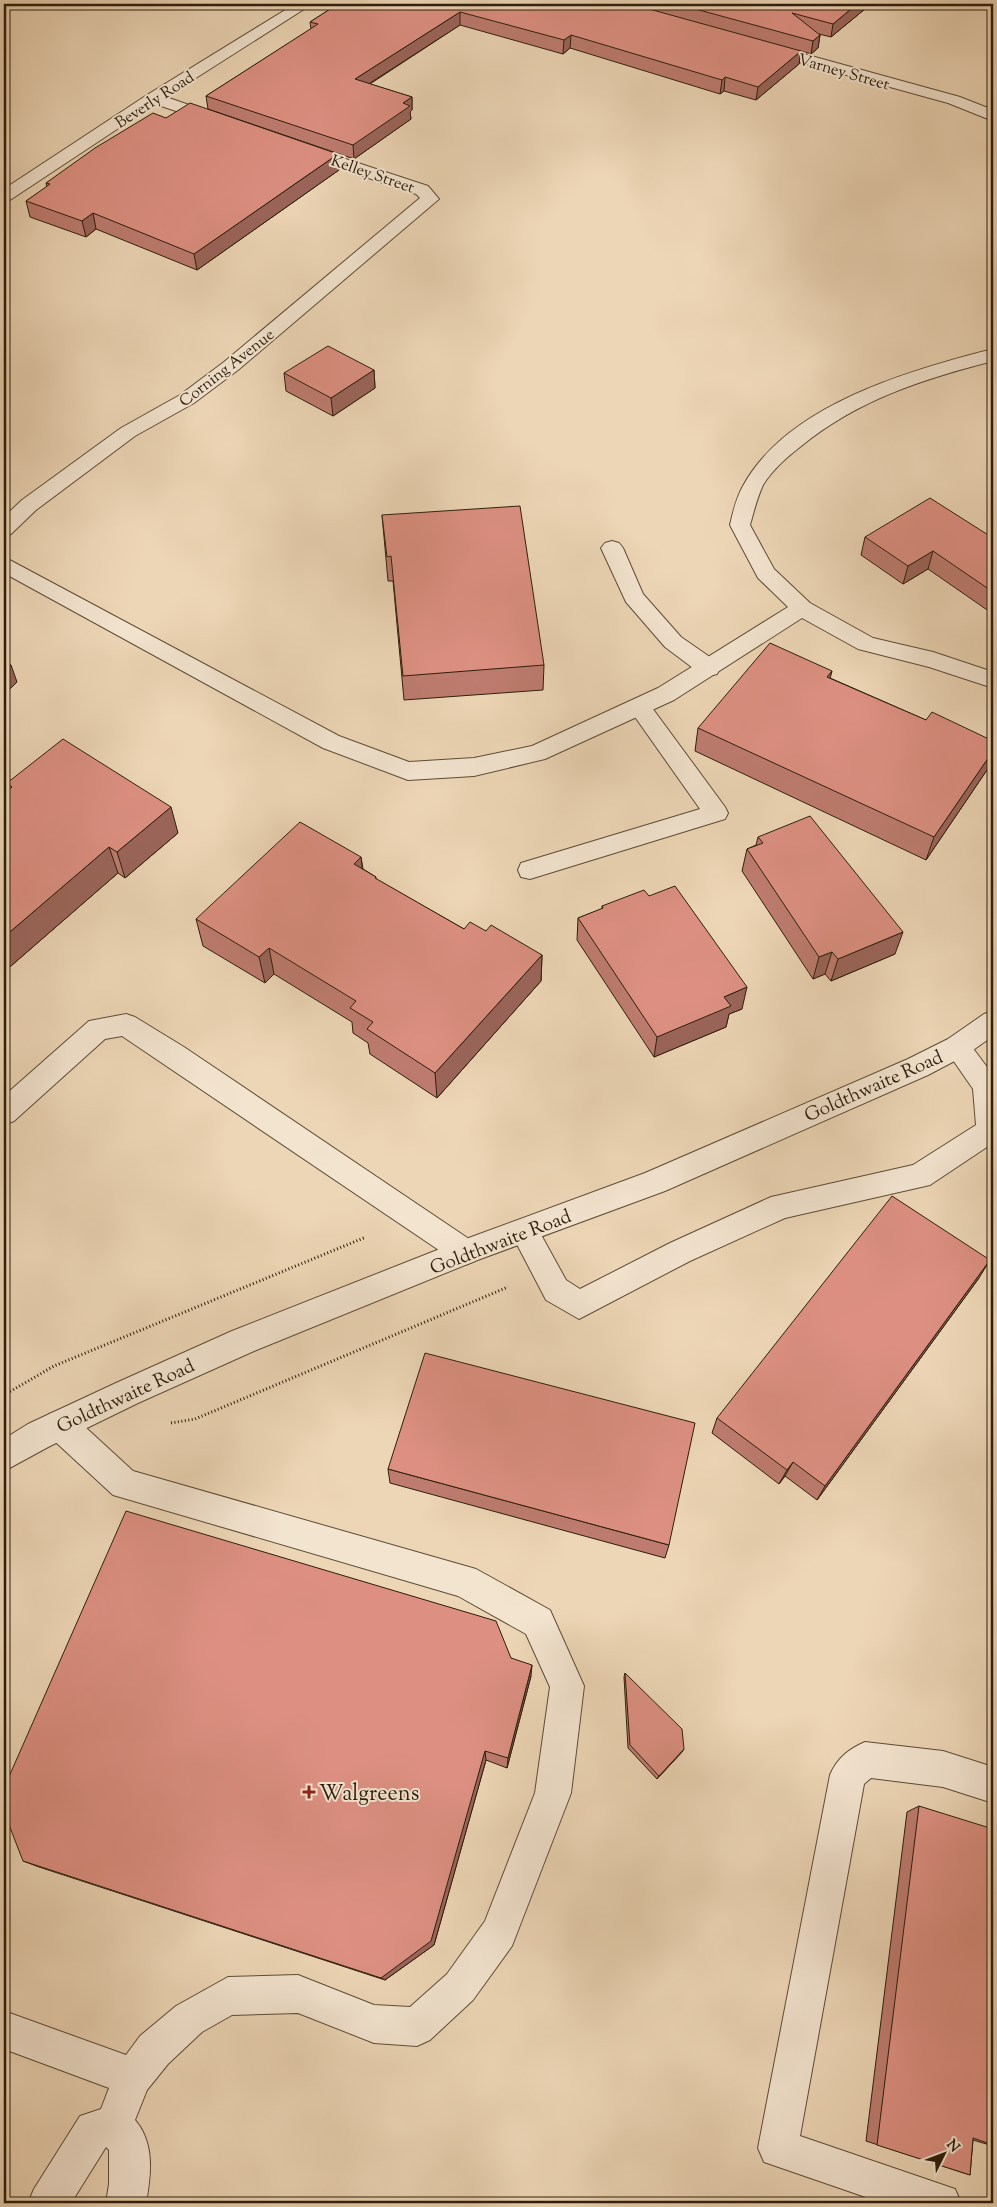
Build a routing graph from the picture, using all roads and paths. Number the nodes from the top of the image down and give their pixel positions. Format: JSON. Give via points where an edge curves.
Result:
{"nodes":[{"id":1,"x":305,"y":4,"type":"edge"},
{"id":2,"x":750,"y":44,"type":"edge"},
{"id":3,"x":153,"y":98,"type":"junction"},
{"id":4,"x":991,"y":113,"type":"edge"},
{"id":5,"x":230,"y":125,"type":"edge"},
{"id":6,"x":286,"y":144,"type":"edge"},
{"id":7,"x":422,"y":190,"type":"joint"},
{"id":8,"x":4,"y":196,"type":"edge"},
{"id":9,"x":993,"y":355,"type":"edge"},
{"id":10,"x":4,"y":529,"type":"edge"},
{"id":11,"x":612,"y":548,"type":"dead end"},
{"id":12,"x":4,"y":564,"type":"edge"},
{"id":13,"x":802,"y":608,"type":"junction"},
{"id":14,"x":709,"y":668,"type":"junction"},
{"id":15,"x":993,"y":680,"type":"edge"},
{"id":16,"x":638,"y":707,"type":"junction"},
{"id":17,"x":530,"y":870,"type":"dead end"},
{"id":18,"x":993,"y":1022,"type":"edge"},
{"id":19,"x":957,"y":1047,"type":"junction"},
{"id":20,"x":4,"y":1113,"type":"edge"},
{"id":21,"x":524,"y":1232,"type":"junction"},
{"id":22,"x":376,"y":1233,"type":"dead end"},
{"id":23,"x":465,"y":1252,"type":"junction"},
{"id":24,"x":510,"y":1286,"type":"dead end"},
{"id":25,"x":4,"y":1395,"type":"edge"},
{"id":26,"x":169,"y":1424,"type":"dead end"},
{"id":27,"x":60,"y":1425,"type":"junction"},
{"id":28,"x":4,"y":1456,"type":"edge"},
{"id":29,"x":993,"y":1785,"type":"edge"},
{"id":30,"x":4,"y":2030,"type":"edge"},
{"id":31,"x":133,"y":2077,"type":"junction"},
{"id":32,"x":114,"y":2125,"type":"junction"},
{"id":33,"x":48,"y":2203,"type":"edge"},
{"id":34,"x":126,"y":2203,"type":"edge"},
{"id":35,"x":941,"y":2203,"type":"edge"}],
"edges":[{"from":1,"to":3,"type":"street","name":"Beverly Road"},
{"from":2,"to":4,"type":"street","name":"Varney Street"},
{"from":3,"to":5,"type":"street"},
{"from":3,"to":8,"type":"street","name":"Beverly Road"},
{"from":6,"to":7,"type":"street","name":"Kelley Street"},
{"from":7,"to":10,"type":"street","name":"Corning Avenue","via":[[430,199],[231,366],[187,399],[128,432],[72,472]]},
{"from":9,"to":13,"type":"street","via":[[934,370],[859,398],[798,437],[771,462],[750,492],[740,525],[766,573]]},
{"from":11,"to":14,"type":"street","via":[[634,597],[673,642]]},
{"from":12,"to":16,"type":"street","via":[[331,742],[408,771],[474,767],[537,752]]},
{"from":13,"to":14,"type":"street"},
{"from":13,"to":15,"type":"street","via":[[866,644],[934,660]]},
{"from":14,"to":16,"type":"street"},
{"from":16,"to":17,"type":"street","via":[[716,813]]},
{"from":18,"to":19,"type":"street","name":"Goldthwaite Road"},
{"from":19,"to":21,"type":"street","name":"Goldthwaite Road","via":[[655,1182]]},
{"from":19,"to":21,"type":"street","via":[[986,1086],[990,1130],[920,1176],[781,1206],[680,1252],[578,1305],[556,1290]]},
{"from":20,"to":23,"type":"street","via":[[98,1029],[126,1025]]},
{"from":21,"to":23,"type":"street","name":"Goldthwaite Road"},
{"from":22,"to":25,"type":"path","via":[[54,1366]]},
{"from":23,"to":27,"type":"street","name":"Goldthwaite Road","via":[[243,1341]]},
{"from":24,"to":26,"type":"path","via":[[195,1419]]},
{"from":27,"to":28,"type":"street","name":"Goldthwaite Road"},
{"from":27,"to":31,"type":"street","via":[[124,1484],[464,1581],[538,1622],[567,1686],[553,1793],[499,1933],[460,1987],[417,2027],[374,2024],[298,1994],[228,1996],[189,2019],[154,2050]]},
{"from":29,"to":35,"type":"street","via":[[943,1769],[865,1760],[848,1775],[778,2148]]},
{"from":30,"to":31,"type":"street"},
{"from":31,"to":32,"type":"street"},
{"from":32,"to":33,"type":"street","via":[[94,2130]]},
{"from":32,"to":34,"type":"street","via":[[129,2143]]}]}
